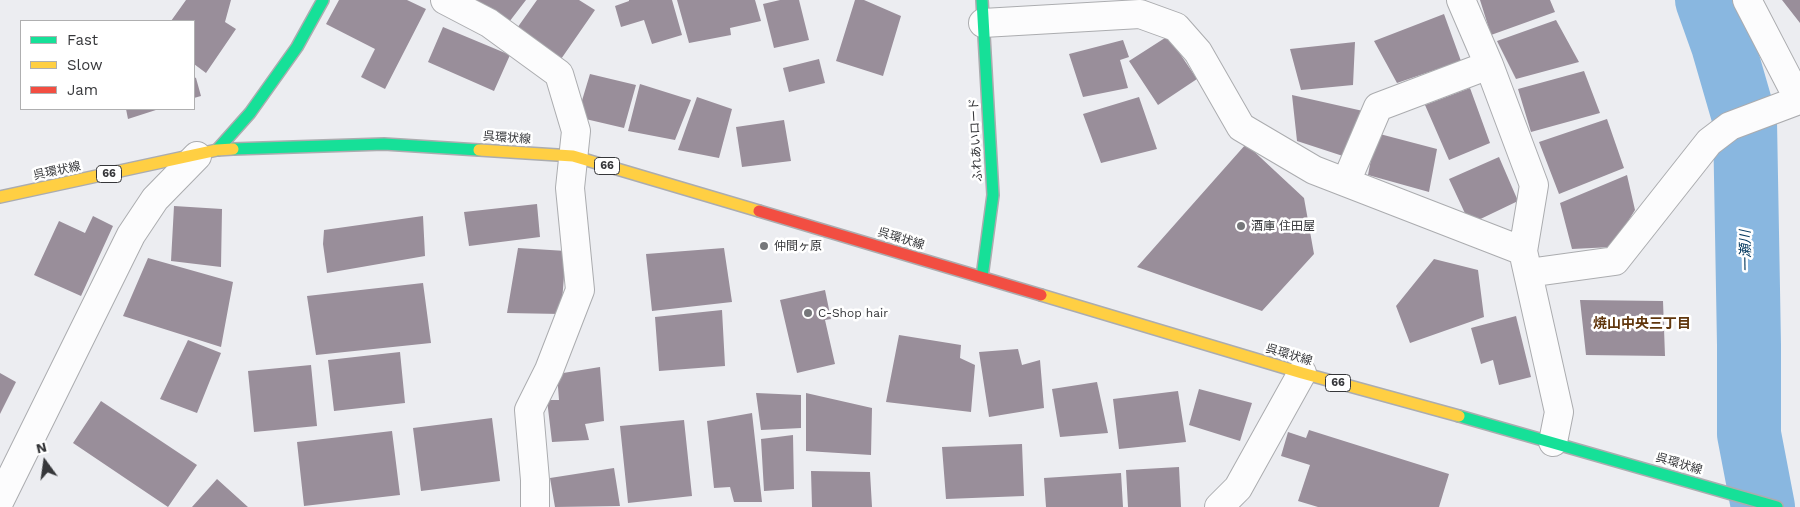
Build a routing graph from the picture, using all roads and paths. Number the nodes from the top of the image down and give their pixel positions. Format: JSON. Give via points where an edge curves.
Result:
{"nodes":[{"id":1,"x":323,"y":0,"type":"edge"},
{"id":2,"x":445,"y":0,"type":"edge"},
{"id":3,"x":1461,"y":0,"type":"edge"},
{"id":4,"x":1747,"y":0,"type":"edge"},
{"id":5,"x":982,"y":11,"type":"edge"},
{"id":6,"x":1489,"y":65,"type":"junction"},
{"id":7,"x":207,"y":153,"type":"junction"},
{"id":8,"x":573,"y":156,"type":"junction"},
{"id":9,"x":1346,"y":182,"type":"junction"},
{"id":10,"x":0,"y":197,"type":"edge"},
{"id":11,"x":1525,"y":262,"type":"junction"},
{"id":12,"x":982,"y":278,"type":"junction"},
{"id":13,"x":1302,"y":373,"type":"junction"},
{"id":14,"x":1553,"y":442,"type":"junction"},
{"id":15,"x":0,"y":500,"type":"edge"},
{"id":16,"x":535,"y":507,"type":"edge"},
{"id":17,"x":1219,"y":507,"type":"edge"},
{"id":18,"x":1777,"y":507,"type":"edge"}],
"edges":[{"from":1,"to":7,"type":"main road","via":[[297,47],[250,113]]},
{"from":2,"to":8,"type":"street","via":[[489,23],[559,74],[576,131]]},
{"from":3,"to":6,"type":"street"},
{"from":4,"to":11,"type":"street","via":[[1800,100],[1730,126],[1709,142],[1615,261]]},
{"from":5,"to":9,"type":"street","via":[[1140,14],[1176,27],[1198,52],[1241,127],[1314,170]]},
{"from":5,"to":12,"type":"main road","name":"ふれあいロード","via":[[993,195]]},
{"from":6,"to":9,"type":"street","via":[[1378,107]]},
{"from":6,"to":11,"type":"street","via":[[1534,185]]},
{"from":7,"to":8,"type":"main road","name":"呉環状線","number":"66","via":[[384,144]]},
{"from":7,"to":10,"type":"main road","name":"呉環状線","number":"66"},
{"from":7,"to":15,"type":"street","via":[[155,199],[132,235]]},
{"from":8,"to":12,"type":"main road","name":"呉環状線","number":"66"},
{"from":8,"to":16,"type":"street","via":[[570,188],[580,290],[549,370],[529,410]]},
{"from":9,"to":11,"type":"street"},
{"from":11,"to":14,"type":"street","via":[[1559,412]]},
{"from":12,"to":13,"type":"main road","name":"呉環状線","number":"66"},
{"from":13,"to":14,"type":"main road","name":"呉環状線","number":"66"},
{"from":13,"to":17,"type":"street","via":[[1238,488]]},
{"from":14,"to":18,"type":"main road","name":"呉環状線","number":"66"}]}
